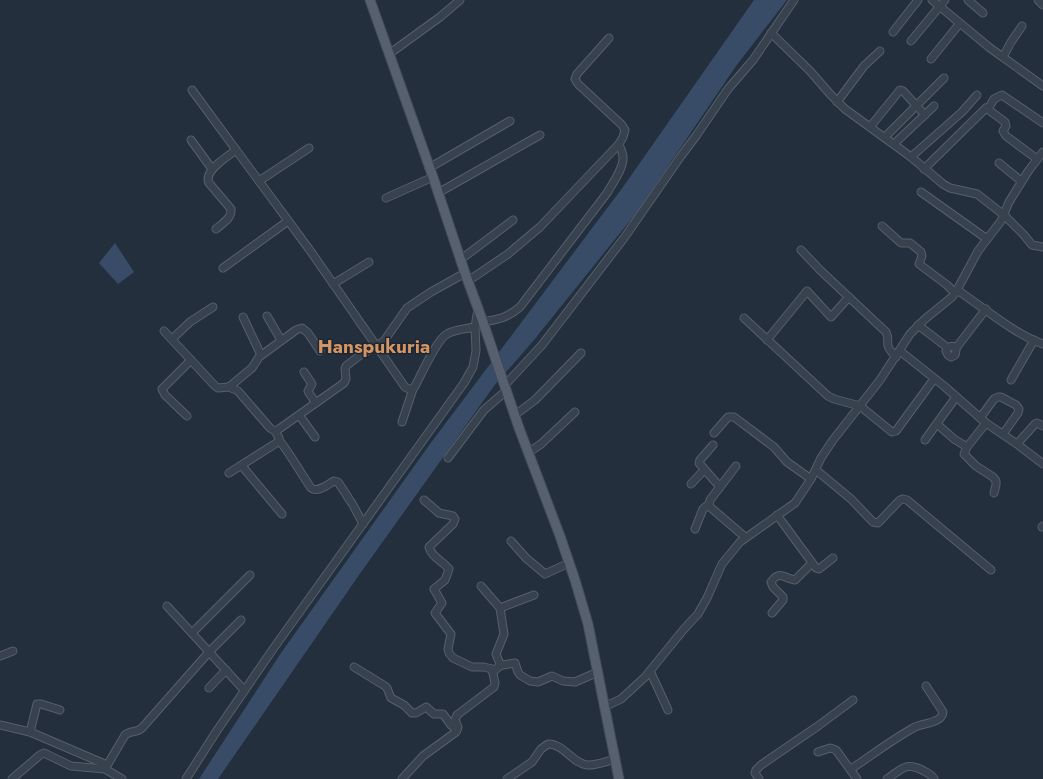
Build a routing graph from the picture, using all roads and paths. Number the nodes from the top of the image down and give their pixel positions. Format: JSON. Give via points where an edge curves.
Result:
{"nodes":[{"id":1,"x":370,"y":0,"type":"edge"},
{"id":2,"x":460,"y":0,"type":"edge"},
{"id":3,"x":794,"y":0,"type":"edge"},
{"id":4,"x":918,"y":0,"type":"edge"},
{"id":5,"x":932,"y":0,"type":"edge"},
{"id":6,"x":945,"y":0,"type":"edge"},
{"id":7,"x":968,"y":0,"type":"edge"},
{"id":8,"x":1038,"y":0,"type":"edge"},
{"id":9,"x":1043,"y":5,"type":"edge"},
{"id":10,"x":940,"y":6,"type":"junction"},
{"id":11,"x":983,"y":12,"type":"dead end"},
{"id":12,"x":960,"y":23,"type":"junction"},
{"id":13,"x":1022,"y":26,"type":"dead end"},
{"id":14,"x":893,"y":32,"type":"dead end"},
{"id":15,"x":770,"y":33,"type":"junction"},
{"id":16,"x":609,"y":38,"type":"dead end"},
{"id":17,"x":911,"y":41,"type":"dead end"},
{"id":18,"x":880,"y":51,"type":"dead end"},
{"id":19,"x":389,"y":54,"type":"junction"},
{"id":20,"x":1003,"y":57,"type":"junction"},
{"id":21,"x":931,"y":59,"type":"dead end"},
{"id":22,"x":944,"y":78,"type":"dead end"},
{"id":23,"x":1043,"y":86,"type":"edge"},
{"id":24,"x":192,"y":90,"type":"dead end"},
{"id":25,"x":977,"y":94,"type":"dead end"},
{"id":26,"x":837,"y":102,"type":"junction"},
{"id":27,"x":917,"y":105,"type":"junction"},
{"id":28,"x":934,"y":106,"type":"dead end"},
{"id":29,"x":988,"y":109,"type":"junction"},
{"id":30,"x":925,"y":115,"type":"junction"},
{"id":31,"x":510,"y":121,"type":"dead end"},
{"id":32,"x":1043,"y":124,"type":"edge"},
{"id":33,"x":870,"y":127,"type":"junction"},
{"id":34,"x":540,"y":136,"type":"dead end"},
{"id":35,"x":885,"y":137,"type":"junction"},
{"id":36,"x":191,"y":140,"type":"dead end"},
{"id":37,"x":619,"y":144,"type":"junction"},
{"id":38,"x":894,"y":144,"type":"junction"},
{"id":39,"x":308,"y":148,"type":"dead end"},
{"id":40,"x":236,"y":150,"type":"junction"},
{"id":41,"x":1043,"y":152,"type":"edge"},
{"id":42,"x":911,"y":157,"type":"junction"},
{"id":43,"x":1037,"y":160,"type":"junction"},
{"id":44,"x":999,"y":163,"type":"dead end"},
{"id":45,"x":429,"y":168,"type":"junction"},
{"id":46,"x":212,"y":169,"type":"junction"},
{"id":47,"x":924,"y":169,"type":"junction"},
{"id":48,"x":433,"y":177,"type":"junction"},
{"id":49,"x":259,"y":181,"type":"junction"},
{"id":50,"x":1021,"y":181,"type":"junction"},
{"id":51,"x":921,"y":192,"type":"dead end"},
{"id":52,"x":438,"y":193,"type":"junction"},
{"id":53,"x":386,"y":198,"type":"dead end"},
{"id":54,"x":1004,"y":215,"type":"junction"},
{"id":55,"x":513,"y":220,"type":"dead end"},
{"id":56,"x":288,"y":221,"type":"junction"},
{"id":57,"x":882,"y":226,"type":"dead end"},
{"id":58,"x":216,"y":229,"type":"dead end"},
{"id":59,"x":987,"y":239,"type":"junction"},
{"id":60,"x":1043,"y":246,"type":"edge"},
{"id":61,"x":801,"y":250,"type":"dead end"},
{"id":62,"x":460,"y":260,"type":"junction"},
{"id":63,"x":369,"y":262,"type":"dead end"},
{"id":64,"x":223,"y":268,"type":"dead end"},
{"id":65,"x":466,"y":277,"type":"junction"},
{"id":66,"x":333,"y":284,"type":"junction"},
{"id":67,"x":956,"y":292,"type":"junction"},
{"id":68,"x":849,"y":297,"type":"junction"},
{"id":69,"x":213,"y":307,"type":"dead end"},
{"id":70,"x":478,"y":309,"type":"junction"},
{"id":71,"x":986,"y":309,"type":"junction"},
{"id":72,"x":267,"y":316,"type":"dead end"},
{"id":73,"x":243,"y":317,"type":"dead end"},
{"id":74,"x":744,"y":318,"type":"dead end"},
{"id":75,"x":483,"y":322,"type":"junction"},
{"id":76,"x":918,"y":325,"type":"junction"},
{"id":77,"x":474,"y":327,"type":"junction"},
{"id":78,"x":164,"y":331,"type":"dead end"},
{"id":79,"x":172,"y":339,"type":"junction"},
{"id":80,"x":281,"y":340,"type":"junction"},
{"id":81,"x":767,"y":340,"type":"junction"},
{"id":82,"x":1034,"y":340,"type":"junction"},
{"id":83,"x":1043,"y":344,"type":"edge"},
{"id":84,"x":377,"y":347,"type":"junction"},
{"id":85,"x":320,"y":351,"type":"dead end"},
{"id":86,"x":580,"y":354,"type":"dead end"},
{"id":87,"x":898,"y":354,"type":"junction"},
{"id":88,"x":261,"y":355,"type":"junction"},
{"id":89,"x":191,"y":360,"type":"junction"},
{"id":90,"x":304,"y":372,"type":"dead end"},
{"id":91,"x":934,"y":379,"type":"junction"},
{"id":92,"x":1011,"y":380,"type":"dead end"},
{"id":93,"x":505,"y":385,"type":"junction"},
{"id":94,"x":229,"y":387,"type":"junction"},
{"id":95,"x":413,"y":389,"type":"junction"},
{"id":96,"x":956,"y":397,"type":"junction"},
{"id":97,"x":316,"y":403,"type":"junction"},
{"id":98,"x":860,"y":406,"type":"junction"},
{"id":99,"x":575,"y":412,"type":"dead end"},
{"id":100,"x":300,"y":415,"type":"junction"},
{"id":101,"x":515,"y":415,"type":"junction"},
{"id":102,"x":187,"y":416,"type":"dead end"},
{"id":103,"x":980,"y":418,"type":"junction"},
{"id":104,"x":402,"y":422,"type":"dead end"},
{"id":105,"x":986,"y":423,"type":"junction"},
{"id":106,"x":937,"y":424,"type":"junction"},
{"id":107,"x":1043,"y":426,"type":"edge"},
{"id":108,"x":274,"y":431,"type":"junction"},
{"id":109,"x":714,"y":433,"type":"dead end"},
{"id":110,"x":1003,"y":434,"type":"junction"},
{"id":111,"x":314,"y":437,"type":"dead end"},
{"id":112,"x":279,"y":440,"type":"junction"},
{"id":113,"x":925,"y":440,"type":"dead end"},
{"id":114,"x":1017,"y":444,"type":"junction"},
{"id":115,"x":713,"y":445,"type":"dead end"},
{"id":116,"x":967,"y":447,"type":"junction"},
{"id":117,"x":528,"y":453,"type":"junction"},
{"id":118,"x":448,"y":458,"type":"dead end"},
{"id":119,"x":1043,"y":464,"type":"edge"},
{"id":120,"x":242,"y":466,"type":"junction"},
{"id":121,"x":736,"y":466,"type":"dead end"},
{"id":122,"x":704,"y":470,"type":"junction"},
{"id":123,"x":816,"y":470,"type":"junction"},
{"id":124,"x":229,"y":473,"type":"dead end"},
{"id":125,"x":811,"y":479,"type":"junction"},
{"id":126,"x":691,"y":484,"type":"dead end"},
{"id":127,"x":720,"y":487,"type":"junction"},
{"id":128,"x":994,"y":493,"type":"dead end"},
{"id":129,"x":424,"y":500,"type":"dead end"},
{"id":130,"x":709,"y":504,"type":"junction"},
{"id":131,"x":282,"y":514,"type":"dead end"},
{"id":132,"x":777,"y":515,"type":"junction"},
{"id":133,"x":363,"y":524,"type":"junction"},
{"id":134,"x":695,"y":529,"type":"dead end"},
{"id":135,"x":745,"y":537,"type":"junction"},
{"id":136,"x":512,"y":541,"type":"dead end"},
{"id":137,"x":833,"y":558,"type":"dead end"},
{"id":138,"x":812,"y":563,"type":"junction"},
{"id":139,"x":569,"y":564,"type":"junction"},
{"id":140,"x":991,"y":570,"type":"dead end"},
{"id":141,"x":250,"y":576,"type":"dead end"},
{"id":142,"x":481,"y":586,"type":"dead end"},
{"id":143,"x":534,"y":595,"type":"dead end"},
{"id":144,"x":166,"y":606,"type":"dead end"},
{"id":145,"x":500,"y":608,"type":"junction"},
{"id":146,"x":772,"y":614,"type":"dead end"},
{"id":147,"x":241,"y":620,"type":"dead end"},
{"id":148,"x":192,"y":633,"type":"junction"},
{"id":149,"x":13,"y":651,"type":"dead end"},
{"id":150,"x":209,"y":652,"type":"junction"},
{"id":151,"x":0,"y":656,"type":"edge"},
{"id":152,"x":501,"y":665,"type":"junction"},
{"id":153,"x":354,"y":667,"type":"dead end"},
{"id":154,"x":492,"y":669,"type":"junction"},
{"id":155,"x":226,"y":670,"type":"junction"},
{"id":156,"x":650,"y":671,"type":"junction"},
{"id":157,"x":598,"y":672,"type":"junction"},
{"id":158,"x":926,"y":686,"type":"dead end"},
{"id":159,"x":209,"y":688,"type":"dead end"},
{"id":160,"x":244,"y":690,"type":"junction"},
{"id":161,"x":853,"y":700,"type":"dead end"},
{"id":162,"x":604,"y":707,"type":"junction"},
{"id":163,"x":60,"y":710,"type":"dead end"},
{"id":164,"x":668,"y":710,"type":"dead end"},
{"id":165,"x":0,"y":725,"type":"edge"},
{"id":166,"x":457,"y":730,"type":"junction"},
{"id":167,"x":30,"y":732,"type":"junction"},
{"id":168,"x":818,"y":752,"type":"dead end"},
{"id":169,"x":615,"y":758,"type":"junction"},
{"id":170,"x":106,"y":767,"type":"junction"},
{"id":171,"x":851,"y":769,"type":"junction"},
{"id":172,"x":12,"y":779,"type":"edge"},
{"id":173,"x":122,"y":779,"type":"edge"},
{"id":174,"x":186,"y":779,"type":"edge"},
{"id":175,"x":402,"y":779,"type":"edge"},
{"id":176,"x":507,"y":779,"type":"edge"},
{"id":177,"x":619,"y":779,"type":"edge"},
{"id":178,"x":759,"y":779,"type":"edge"},
{"id":179,"x":857,"y":779,"type":"edge"},
{"id":180,"x":887,"y":779,"type":"edge"},
{"id":181,"x":934,"y":779,"type":"edge"}],
"edges":[{"from":1,"to":19,"type":"main road"},
{"from":2,"to":19,"type":"street"},
{"from":3,"to":15,"type":"street"},
{"from":4,"to":14,"type":"street"},
{"from":5,"to":10,"type":"street"},
{"from":6,"to":10,"type":"street"},
{"from":7,"to":11,"type":"street"},
{"from":8,"to":9,"type":"street"},
{"from":10,"to":12,"type":"street"},
{"from":10,"to":17,"type":"street"},
{"from":12,"to":20,"type":"street"},
{"from":12,"to":21,"type":"street"},
{"from":13,"to":20,"type":"street"},
{"from":15,"to":26,"type":"street","via":[[810,71]]},
{"from":15,"to":93,"type":"street","via":[[624,238],[542,345]]},
{"from":16,"to":37,"type":"street","via":[[575,79],[622,125],[625,130]]},
{"from":18,"to":26,"type":"street","via":[[864,66]]},
{"from":19,"to":45,"type":"main road"},
{"from":20,"to":23,"type":"street"},
{"from":22,"to":27,"type":"street"},
{"from":24,"to":40,"type":"street"},
{"from":25,"to":42,"type":"street","via":[[962,112]]},
{"from":26,"to":33,"type":"street"},
{"from":27,"to":30,"type":"street"},
{"from":27,"to":33,"type":"street","via":[[900,90]]},
{"from":27,"to":35,"type":"street"},
{"from":28,"to":30,"type":"street"},
{"from":29,"to":32,"type":"street","via":[[994,99],[1002,95]]},
{"from":29,"to":43,"type":"street","via":[[1006,124],[1003,131],[1006,136]]},
{"from":29,"to":47,"type":"street","via":[[983,109]]},
{"from":30,"to":38,"type":"street"},
{"from":31,"to":45,"type":"street"},
{"from":33,"to":35,"type":"street"},
{"from":34,"to":52,"type":"street"},
{"from":35,"to":38,"type":"street"},
{"from":36,"to":46,"type":"street"},
{"from":37,"to":65,"type":"street","via":[[540,227],[508,254]]},
{"from":37,"to":75,"type":"street","via":[[623,157],[615,179],[520,307],[502,319]]},
{"from":38,"to":42,"type":"street"},
{"from":39,"to":49,"type":"street"},
{"from":40,"to":46,"type":"street"},
{"from":40,"to":49,"type":"street"},
{"from":41,"to":43,"type":"street"},
{"from":42,"to":47,"type":"street"},
{"from":43,"to":50,"type":"street"},
{"from":44,"to":50,"type":"street"},
{"from":45,"to":48,"type":"main road"},
{"from":46,"to":58,"type":"street","via":[[208,180],[231,212]]},
{"from":47,"to":54,"type":"street","via":[[950,188],[977,194]]},
{"from":48,"to":52,"type":"main road"},
{"from":48,"to":53,"type":"street"},
{"from":49,"to":56,"type":"street"},
{"from":50,"to":54,"type":"street","via":[[1008,202]]},
{"from":51,"to":59,"type":"street"},
{"from":52,"to":62,"type":"main road"},
{"from":54,"to":59,"type":"street"},
{"from":54,"to":60,"type":"street","via":[[1032,245]]},
{"from":55,"to":62,"type":"street"},
{"from":56,"to":64,"type":"street"},
{"from":56,"to":66,"type":"street"},
{"from":57,"to":67,"type":"street","via":[[901,243],[910,243],[921,252],[919,264]]},
{"from":59,"to":67,"type":"street"},
{"from":61,"to":68,"type":"street"},
{"from":62,"to":65,"type":"main road"},
{"from":63,"to":66,"type":"street"},
{"from":65,"to":70,"type":"main road"},
{"from":65,"to":84,"type":"street","via":[[431,292],[407,308],[389,336]]},
{"from":66,"to":84,"type":"street"},
{"from":67,"to":71,"type":"street"},
{"from":67,"to":76,"type":"street"},
{"from":68,"to":81,"type":"street","via":[[831,317],[807,291]]},
{"from":68,"to":87,"type":"street","via":[[886,332],[890,350]]},
{"from":69,"to":79,"type":"street","via":[[190,322]]},
{"from":70,"to":75,"type":"main road"},
{"from":70,"to":77,"type":"street"},
{"from":71,"to":76,"type":"street","via":[[956,348],[948,348]]},
{"from":71,"to":82,"type":"street"},
{"from":72,"to":80,"type":"street"},
{"from":73,"to":88,"type":"street"},
{"from":74,"to":81,"type":"street"},
{"from":75,"to":93,"type":"main road"},
{"from":76,"to":87,"type":"street"},
{"from":77,"to":95,"type":"street","via":[[443,337]]},
{"from":77,"to":133,"type":"street","via":[[476,351],[469,375]]},
{"from":78,"to":79,"type":"street"},
{"from":79,"to":89,"type":"street"},
{"from":80,"to":85,"type":"street","via":[[302,328]]},
{"from":80,"to":88,"type":"street"},
{"from":81,"to":98,"type":"street","via":[[831,398]]},
{"from":82,"to":83,"type":"street"},
{"from":82,"to":92,"type":"street"},
{"from":84,"to":95,"type":"street","via":[[402,383]]},
{"from":84,"to":97,"type":"street","via":[[349,362],[345,369],[344,383]]},
{"from":86,"to":101,"type":"street","via":[[535,400]]},
{"from":87,"to":91,"type":"street"},
{"from":87,"to":98,"type":"street"},
{"from":88,"to":94,"type":"street","via":[[252,368]]},
{"from":89,"to":94,"type":"street","via":[[215,386]]},
{"from":89,"to":102,"type":"street","via":[[162,389]]},
{"from":90,"to":97,"type":"street","via":[[312,382],[308,391]]},
{"from":91,"to":96,"type":"street"},
{"from":91,"to":98,"type":"street","via":[[894,432]]},
{"from":93,"to":101,"type":"main road"},
{"from":93,"to":118,"type":"street"},
{"from":94,"to":108,"type":"street","via":[[238,391]]},
{"from":95,"to":104,"type":"street"},
{"from":96,"to":103,"type":"street"},
{"from":96,"to":106,"type":"street"},
{"from":97,"to":100,"type":"street"},
{"from":98,"to":123,"type":"street","via":[[833,440]]},
{"from":99,"to":117,"type":"street"},
{"from":100,"to":108,"type":"street"},
{"from":100,"to":111,"type":"street"},
{"from":101,"to":117,"type":"main road"},
{"from":103,"to":105,"type":"street"},
{"from":103,"to":110,"type":"street","via":[[998,397],[1016,405],[1018,413]]},
{"from":105,"to":110,"type":"street"},
{"from":105,"to":116,"type":"street"},
{"from":106,"to":113,"type":"street"},
{"from":106,"to":116,"type":"street"},
{"from":107,"to":114,"type":"street","via":[[1035,424]]},
{"from":108,"to":112,"type":"street"},
{"from":109,"to":125,"type":"street","via":[[728,417],[734,417]]},
{"from":110,"to":114,"type":"street"},
{"from":112,"to":120,"type":"street"},
{"from":112,"to":133,"type":"street","via":[[311,488],[318,490],[334,481],[338,482]]},
{"from":114,"to":119,"type":"street"},
{"from":115,"to":122,"type":"street","via":[[700,460],[699,465]]},
{"from":116,"to":128,"type":"street","via":[[965,456],[996,481]]},
{"from":117,"to":139,"type":"main road"},
{"from":120,"to":124,"type":"street"},
{"from":120,"to":131,"type":"street"},
{"from":121,"to":127,"type":"street"},
{"from":122,"to":126,"type":"street"},
{"from":122,"to":127,"type":"street"},
{"from":123,"to":125,"type":"street"},
{"from":123,"to":140,"type":"street","via":[[851,499],[873,522],[878,523],[900,500],[907,500]]},
{"from":125,"to":132,"type":"street","via":[[795,503]]},
{"from":127,"to":130,"type":"street"},
{"from":129,"to":154,"type":"street","via":[[439,513],[451,515],[455,519],[429,547],[434,556],[449,569],[445,580],[434,589],[442,603],[435,613],[451,634],[449,653],[453,658],[472,667]]},
{"from":130,"to":134,"type":"street","via":[[703,509]]},
{"from":130,"to":135,"type":"street"},
{"from":132,"to":135,"type":"street"},
{"from":132,"to":138,"type":"street"},
{"from":133,"to":160,"type":"street"},
{"from":135,"to":156,"type":"street","via":[[722,564],[701,609]]},
{"from":136,"to":139,"type":"street","via":[[526,558],[545,574]]},
{"from":137,"to":138,"type":"street","via":[[819,569]]},
{"from":138,"to":146,"type":"street","via":[[795,580],[775,576],[771,582],[783,600]]},
{"from":139,"to":157,"type":"main road","via":[[588,624]]},
{"from":141,"to":148,"type":"street"},
{"from":142,"to":145,"type":"street"},
{"from":143,"to":145,"type":"street"},
{"from":144,"to":148,"type":"street"},
{"from":145,"to":152,"type":"street","via":[[504,637],[496,654]]},
{"from":147,"to":150,"type":"street"},
{"from":148,"to":150,"type":"street"},
{"from":149,"to":151,"type":"street"},
{"from":150,"to":155,"type":"street"},
{"from":150,"to":170,"type":"street","via":[[140,730],[126,735]]},
{"from":152,"to":154,"type":"street","via":[[497,669]]},
{"from":152,"to":157,"type":"street","via":[[515,663],[520,675],[534,682],[552,676],[563,681],[575,682]]},
{"from":153,"to":166,"type":"street","via":[[385,686],[391,698],[412,713],[428,707],[434,714],[443,714]]},
{"from":154,"to":166,"type":"street","via":[[494,687],[457,715]]},
{"from":155,"to":159,"type":"street"},
{"from":155,"to":160,"type":"street"},
{"from":156,"to":162,"type":"street","via":[[621,699]]},
{"from":156,"to":164,"type":"street"},
{"from":157,"to":162,"type":"main road"},
{"from":158,"to":171,"type":"street","via":[[943,712],[941,717],[907,732]]},
{"from":160,"to":174,"type":"street"},
{"from":161,"to":178,"type":"street","via":[[761,765],[755,773]]},
{"from":162,"to":169,"type":"main road"},
{"from":163,"to":167,"type":"street","via":[[37,704]]},
{"from":165,"to":167,"type":"street"},
{"from":166,"to":175,"type":"street","via":[[423,756]]},
{"from":167,"to":170,"type":"street"},
{"from":168,"to":171,"type":"street","via":[[830,748],[836,750]]},
{"from":169,"to":176,"type":"street","via":[[581,763],[557,746],[548,744],[532,762]]},
{"from":169,"to":177,"type":"main road"},
{"from":170,"to":172,"type":"street","via":[[71,766],[44,753]]},
{"from":170,"to":173,"type":"street"},
{"from":171,"to":179,"type":"street"},
{"from":180,"to":181,"type":"street","via":[[906,766],[916,766]]}]}
